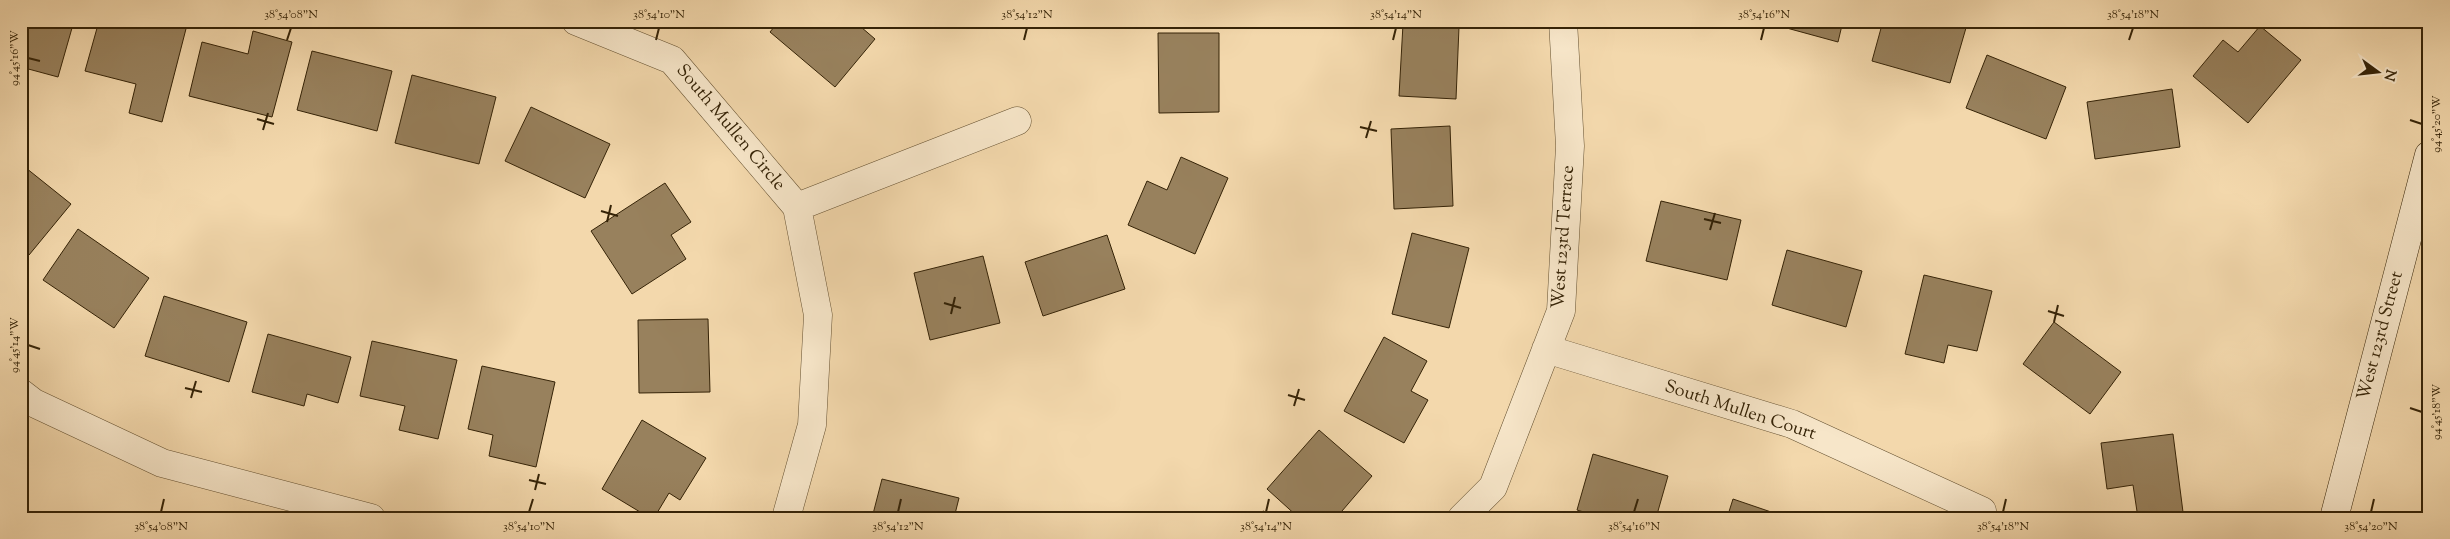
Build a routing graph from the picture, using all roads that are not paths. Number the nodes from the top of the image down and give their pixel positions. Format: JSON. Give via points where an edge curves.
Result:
{"nodes":[{"id":1,"x":576,"y":21,"type":"edge"},
{"id":2,"x":1564,"y":21,"type":"edge"},
{"id":3,"x":1017,"y":121,"type":"dead end"},
{"id":4,"x":2429,"y":155,"type":"edge"},
{"id":5,"x":797,"y":207,"type":"junction"},
{"id":6,"x":1546,"y":349,"type":"junction"},
{"id":7,"x":21,"y":393,"type":"edge"},
{"id":8,"x":1982,"y":511,"type":"dead end"},
{"id":9,"x":371,"y":518,"type":"edge"},
{"id":10,"x":786,"y":518,"type":"edge"},
{"id":11,"x":1462,"y":518,"type":"edge"},
{"id":12,"x":2334,"y":518,"type":"edge"}],
"edges":[{"from":1,"to":5,"type":"street","name":"South Mullen Circle","via":[[672,60]]},
{"from":2,"to":6,"type":"street","name":"West 123rd Terrace","via":[[1570,146],[1560,311]]},
{"from":3,"to":5,"type":"street","name":"South Mullen Circle"},
{"from":4,"to":12,"type":"street","name":"West 123rd Street"},
{"from":5,"to":10,"type":"street","name":"South Mullen Circle","via":[[818,315],[812,425]]},
{"from":6,"to":8,"type":"street","name":"South Mullen Court","via":[[1792,424]]},
{"from":6,"to":11,"type":"street","name":"West 123rd Terrace","via":[[1493,487]]},
{"from":7,"to":9,"type":"street","via":[[34,403],[162,463]]}]}
